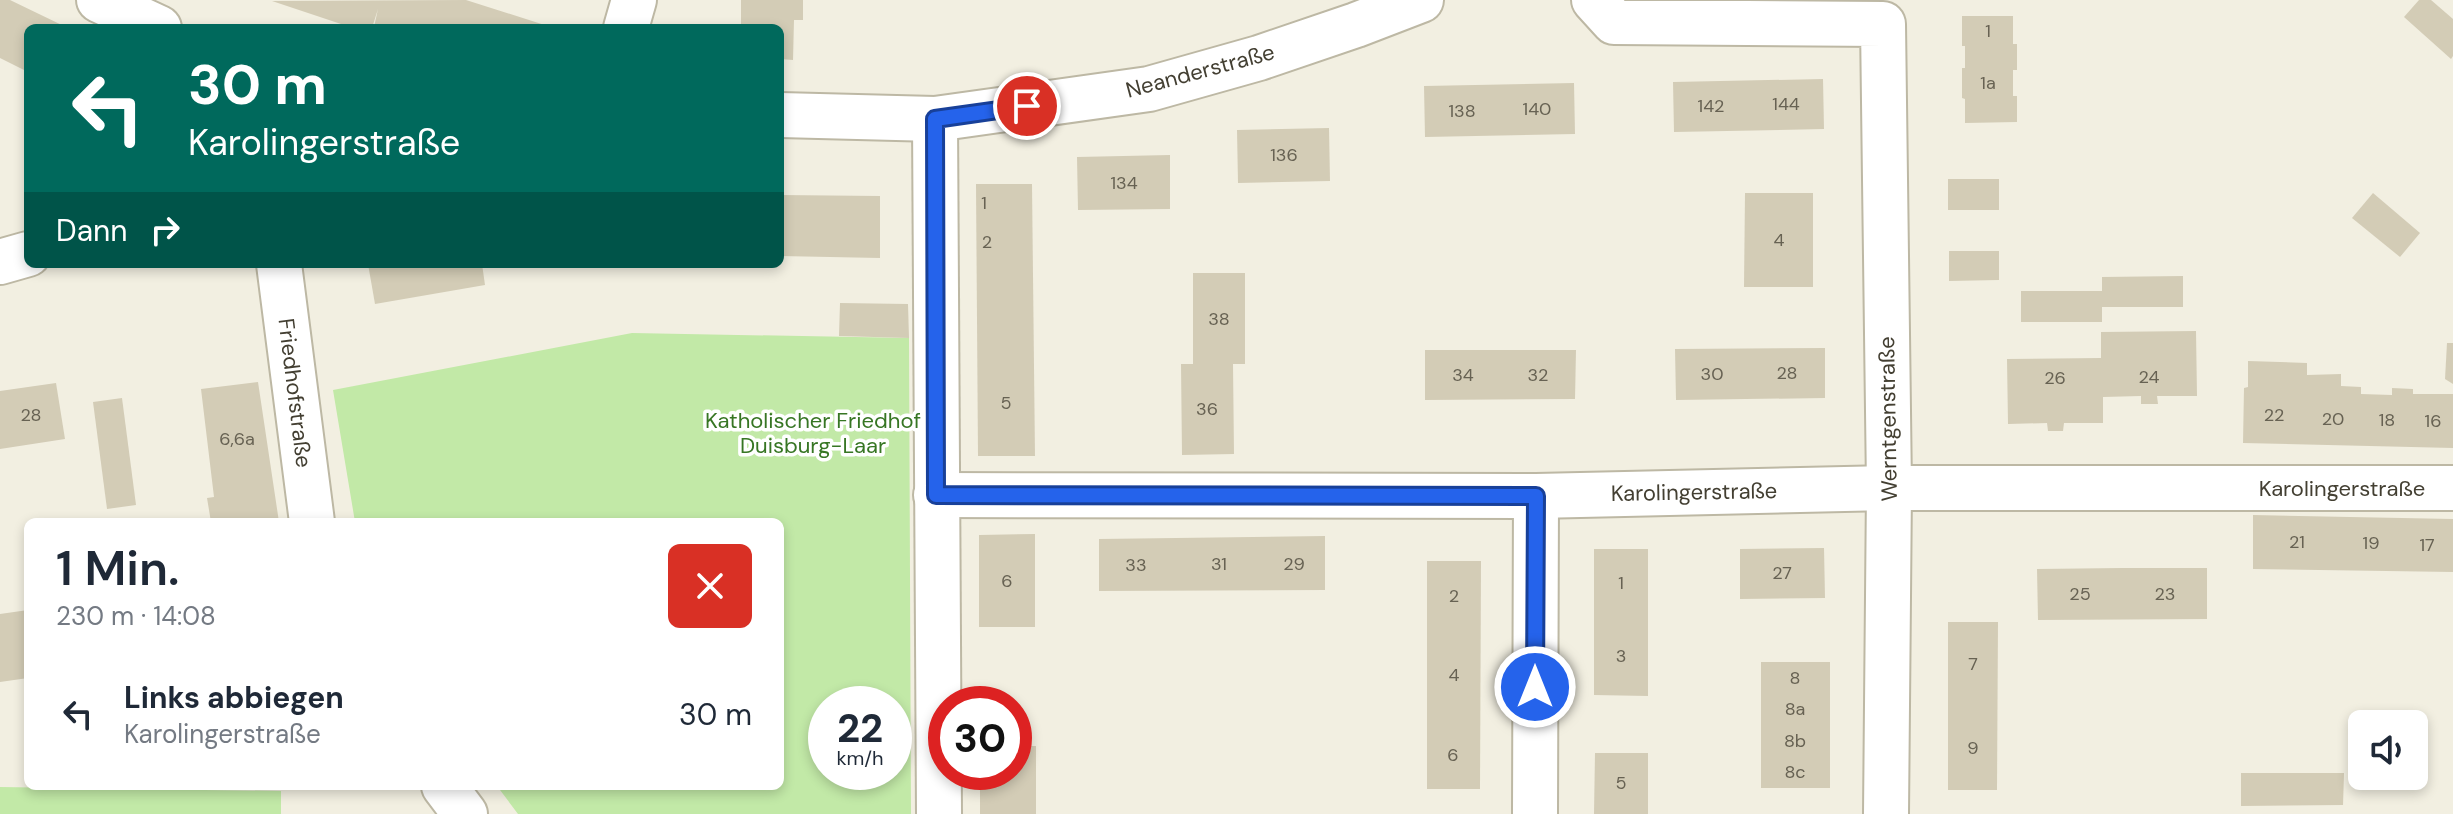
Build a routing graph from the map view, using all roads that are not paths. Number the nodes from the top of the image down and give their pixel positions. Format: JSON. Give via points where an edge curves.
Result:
{"nodes":[{"id":1,"x":99,"y":0,"type":"edge"},
{"id":2,"x":634,"y":0,"type":"edge"},
{"id":3,"x":1421,"y":0,"type":"edge"},
{"id":4,"x":1594,"y":0,"type":"edge"},
{"id":5,"x":150,"y":24,"type":"edge"},
{"id":6,"x":627,"y":24,"type":"edge"},
{"id":7,"x":784,"y":115,"type":"edge"},
{"id":8,"x":935,"y":119,"type":"junction"},
{"id":9,"x":24,"y":255,"type":"edge"},
{"id":10,"x":0,"y":262,"type":"edge"},
{"id":11,"x":280,"y":268,"type":"edge"},
{"id":12,"x":1889,"y":488,"type":"junction"},
{"id":13,"x":2453,"y":488,"type":"edge"},
{"id":14,"x":936,"y":495,"type":"junction"},
{"id":15,"x":1536,"y":496,"type":"junction"},
{"id":16,"x":311,"y":518,"type":"edge"},
{"id":17,"x":447,"y":790,"type":"edge"},
{"id":18,"x":465,"y":814,"type":"edge"},
{"id":19,"x":939,"y":814,"type":"edge"},
{"id":20,"x":1535,"y":814,"type":"edge"},
{"id":21,"x":1886,"y":814,"type":"edge"}],
"edges":[{"from":1,"to":5,"type":"street"},
{"from":2,"to":6,"type":"street"},
{"from":3,"to":8,"type":"street","name":"Neanderstraße","via":[[1259,58],[1149,89]]},
{"from":4,"to":12,"type":"street","name":"Werntgenstraße","via":[[1614,22],[1883,24]]},
{"from":7,"to":8,"type":"street","name":"Neanderstraße"},
{"from":8,"to":14,"type":"street"},
{"from":9,"to":10,"type":"street"},
{"from":11,"to":16,"type":"street","name":"Friedhofstraße"},
{"from":12,"to":13,"type":"street","name":"Karolingerstraße"},
{"from":12,"to":15,"type":"street","name":"Karolingerstraße"},
{"from":12,"to":21,"type":"street","name":"Werntgenstraße"},
{"from":14,"to":15,"type":"street","name":"Karolingerstraße"},
{"from":14,"to":19,"type":"street"},
{"from":15,"to":20,"type":"street"},
{"from":17,"to":18,"type":"street"}]}
